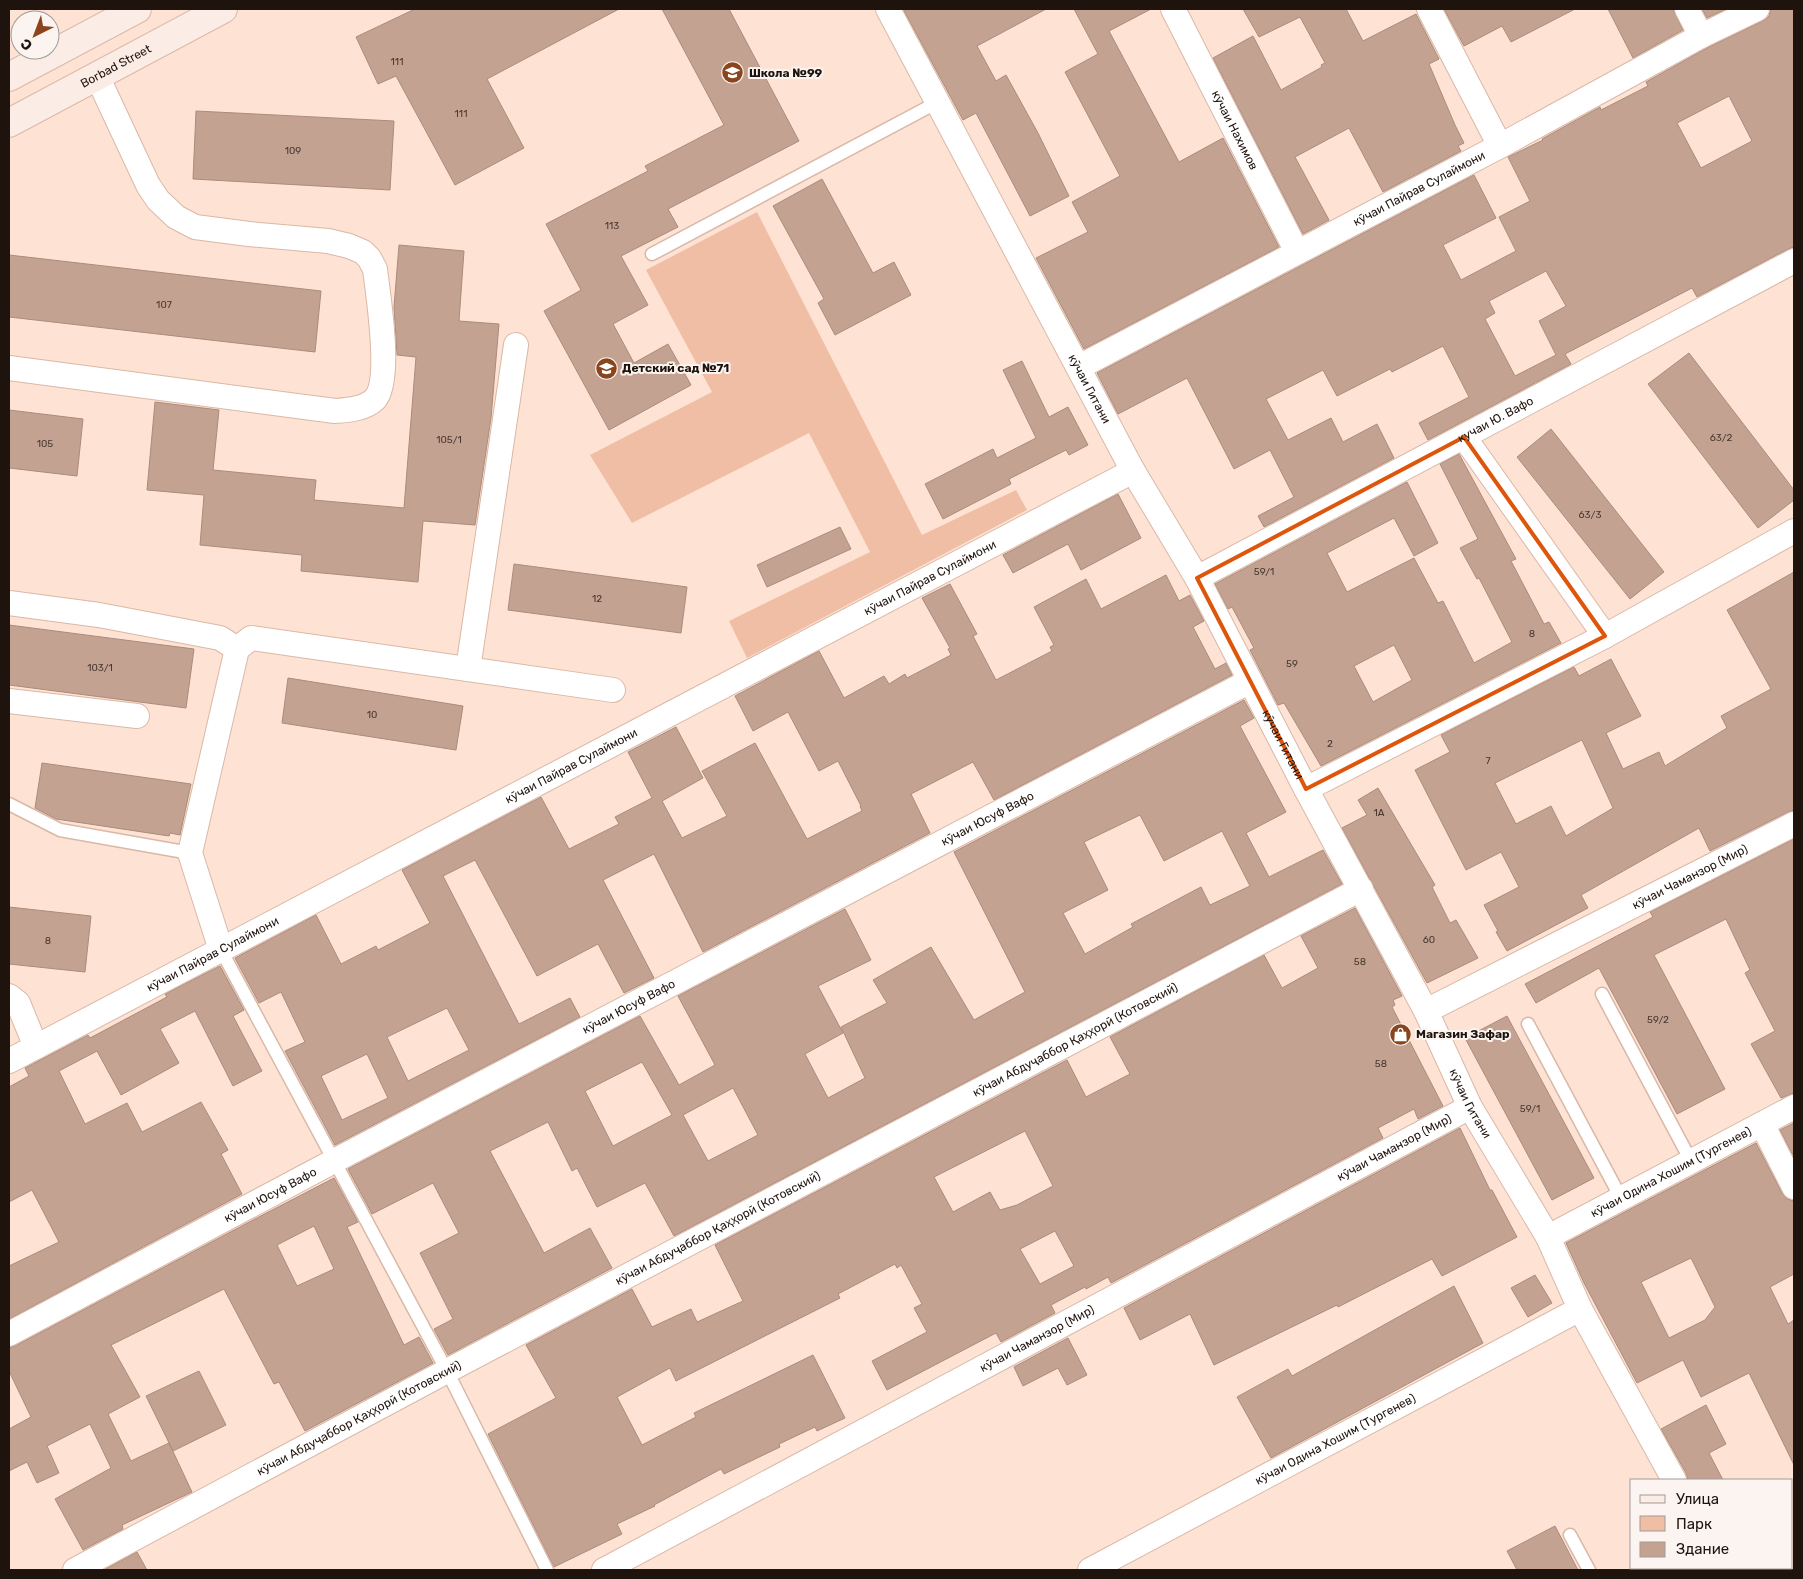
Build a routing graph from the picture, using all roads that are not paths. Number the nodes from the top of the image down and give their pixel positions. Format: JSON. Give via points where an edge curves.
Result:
{"nodes":[{"id":1,"x":137,"y":9,"type":"edge"},
{"id":2,"x":223,"y":9,"type":"edge"},
{"id":3,"x":888,"y":9,"type":"edge"},
{"id":4,"x":1173,"y":9,"type":"edge"},
{"id":5,"x":1429,"y":9,"type":"edge"},
{"id":6,"x":1687,"y":9,"type":"edge"},
{"id":7,"x":1757,"y":9,"type":"edge"},
{"id":8,"x":1701,"y":36,"type":"junction"},
{"id":9,"x":97,"y":76,"type":"junction"},
{"id":10,"x":9,"y":77,"type":"edge"},
{"id":11,"x":938,"y":102,"type":"junction"},
{"id":12,"x":9,"y":123,"type":"edge"},
{"id":13,"x":1500,"y":146,"type":"junction"},
{"id":14,"x":1297,"y":252,"type":"junction"},
{"id":15,"x":652,"y":254,"type":"dead end"},
{"id":16,"x":1794,"y":261,"type":"edge"},
{"id":17,"x":516,"y":345,"type":"dead end"},
{"id":18,"x":1079,"y":367,"type":"junction"},
{"id":19,"x":9,"y":368,"type":"edge"},
{"id":20,"x":1464,"y":437,"type":"junction"},
{"id":21,"x":1133,"y":472,"type":"junction"},
{"id":22,"x":1794,"y":530,"type":"edge"},
{"id":23,"x":1197,"y":578,"type":"junction"},
{"id":24,"x":9,"y":603,"type":"edge"},
{"id":25,"x":1605,"y":636,"type":"junction"},
{"id":26,"x":237,"y":649,"type":"junction"},
{"id":27,"x":468,"y":669,"type":"junction"},
{"id":28,"x":1250,"y":681,"type":"junction"},
{"id":29,"x":613,"y":690,"type":"dead end"},
{"id":30,"x":9,"y":701,"type":"edge"},
{"id":31,"x":137,"y":716,"type":"dead end"},
{"id":32,"x":1306,"y":789,"type":"junction"},
{"id":33,"x":9,"y":804,"type":"edge"},
{"id":34,"x":1794,"y":824,"type":"edge"},
{"id":35,"x":190,"y":853,"type":"junction"},
{"id":36,"x":1361,"y":889,"type":"junction"},
{"id":37,"x":221,"y":950,"type":"junction"},
{"id":38,"x":1602,"y":994,"type":"dead end"},
{"id":39,"x":9,"y":996,"type":"edge"},
{"id":40,"x":1426,"y":1012,"type":"junction"},
{"id":41,"x":1528,"y":1024,"type":"dead end"},
{"id":42,"x":36,"y":1047,"type":"junction"},
{"id":43,"x":9,"y":1061,"type":"edge"},
{"id":44,"x":1470,"y":1107,"type":"junction"},
{"id":45,"x":1794,"y":1107,"type":"edge"},
{"id":46,"x":1762,"y":1124,"type":"junction"},
{"id":47,"x":334,"y":1161,"type":"junction"},
{"id":48,"x":1691,"y":1162,"type":"junction"},
{"id":49,"x":1794,"y":1187,"type":"edge"},
{"id":50,"x":1621,"y":1198,"type":"junction"},
{"id":51,"x":1548,"y":1237,"type":"junction"},
{"id":52,"x":1580,"y":1310,"type":"junction"},
{"id":53,"x":9,"y":1334,"type":"edge"},
{"id":54,"x":447,"y":1371,"type":"junction"},
{"id":55,"x":1673,"y":1479,"type":"edge"},
{"id":56,"x":1570,"y":1535,"type":"dead end"},
{"id":57,"x":74,"y":1570,"type":"edge"},
{"id":58,"x":547,"y":1570,"type":"edge"},
{"id":59,"x":604,"y":1570,"type":"edge"},
{"id":60,"x":1090,"y":1570,"type":"edge"},
{"id":61,"x":1589,"y":1570,"type":"edge"}],
"edges":[{"from":1,"to":10,"type":"main road"},
{"from":2,"to":9,"type":"main road","name":"Borbad Street"},
{"from":3,"to":11,"type":"street","name":"кӯчаи Гитани"},
{"from":4,"to":14,"type":"street","name":"кӯчаи Нахимов"},
{"from":5,"to":13,"type":"street"},
{"from":6,"to":8,"type":"street"},
{"from":7,"to":8,"type":"street","name":"кӯчаи Пайрав Сулаймони"},
{"from":8,"to":13,"type":"street","name":"кӯчаи Пайрав Сулаймони"},
{"from":9,"to":12,"type":"main road","name":"Borbad Street"},
{"from":9,"to":19,"type":"street","via":[[148,186],[176,217],[195,227],[328,241],[349,246],[369,258],[376,278],[384,368],[382,385],[373,401],[335,411]]},
{"from":11,"to":15,"type":"lane"},
{"from":11,"to":18,"type":"street","name":"кӯчаи Гитани"},
{"from":13,"to":14,"type":"street","name":"кӯчаи Пайрав Сулаймони"},
{"from":14,"to":18,"type":"street","name":"кӯчаи Пайрав Сулаймони"},
{"from":16,"to":20,"type":"street","name":"кучаи Ю. Вафо"},
{"from":17,"to":27,"type":"street"},
{"from":18,"to":21,"type":"street","name":"кӯчаи Гитани"},
{"from":20,"to":23,"type":"street","name":"кучаи Ю. Вафо"},
{"from":20,"to":25,"type":"street"},
{"from":21,"to":23,"type":"street","name":"кӯчаи Гитани"},
{"from":21,"to":37,"type":"street","name":"кӯчаи Пайрав Сулаймони"},
{"from":22,"to":25,"type":"street"},
{"from":23,"to":28,"type":"street","name":"кӯчаи Гитани"},
{"from":24,"to":26,"type":"street","via":[[99,615],[220,638]]},
{"from":25,"to":32,"type":"street"},
{"from":26,"to":27,"type":"street","via":[[251,638]]},
{"from":26,"to":35,"type":"street"},
{"from":27,"to":29,"type":"street"},
{"from":28,"to":32,"type":"street","name":"кӯчаи Гитани"},
{"from":28,"to":47,"type":"street","name":"кӯчаи Юсуф Вафо"},
{"from":30,"to":31,"type":"street"},
{"from":32,"to":36,"type":"street","name":"кӯчаи Гитани"},
{"from":33,"to":35,"type":"lane","via":[[60,830]]},
{"from":34,"to":40,"type":"street","name":"кӯчаи Чаманзор (Мир)"},
{"from":35,"to":37,"type":"street"},
{"from":36,"to":40,"type":"street","name":"кӯчаи Гитани"},
{"from":36,"to":54,"type":"street","name":"кӯчаи Абдуҷаббор Қаҳҳорӣ (Котовский)"},
{"from":37,"to":42,"type":"street","name":"кӯчаи Пайрав Сулаймони"},
{"from":37,"to":47,"type":"lane"},
{"from":38,"to":48,"type":"lane"},
{"from":39,"to":42,"type":"street","via":[[18,1003]]},
{"from":40,"to":44,"type":"street","name":"кӯчаи Гитани"},
{"from":41,"to":50,"type":"lane"},
{"from":42,"to":43,"type":"street","name":"кӯчаи Пайрав Сулаймони"},
{"from":44,"to":51,"type":"street","name":"кӯчаи Гитани"},
{"from":44,"to":59,"type":"street","name":"кӯчаи Чаманзор (Мир)"},
{"from":45,"to":46,"type":"street","name":"кӯчаи Одина Хошим (Тургенев)"},
{"from":46,"to":48,"type":"street","name":"кӯчаи Одина Хошим (Тургенев)"},
{"from":46,"to":49,"type":"street"},
{"from":47,"to":53,"type":"street","name":"кӯчаи Юсуф Вафо"},
{"from":47,"to":54,"type":"lane"},
{"from":48,"to":50,"type":"street","name":"кӯчаи Одина Хошим (Тургенев)"},
{"from":50,"to":51,"type":"street","name":"кӯчаи Одина Хошим (Тургенев)"},
{"from":51,"to":52,"type":"street","name":"кӯчаи Гитани"},
{"from":52,"to":55,"type":"street","name":"кӯчаи Гитани"},
{"from":52,"to":60,"type":"street","name":"кӯчаи Одина Хошим (Тургенев)"},
{"from":54,"to":57,"type":"street","name":"кӯчаи Абдуҷаббор Қаҳҳорӣ (Котовский)"},
{"from":54,"to":58,"type":"lane"},
{"from":56,"to":61,"type":"lane"}]}
